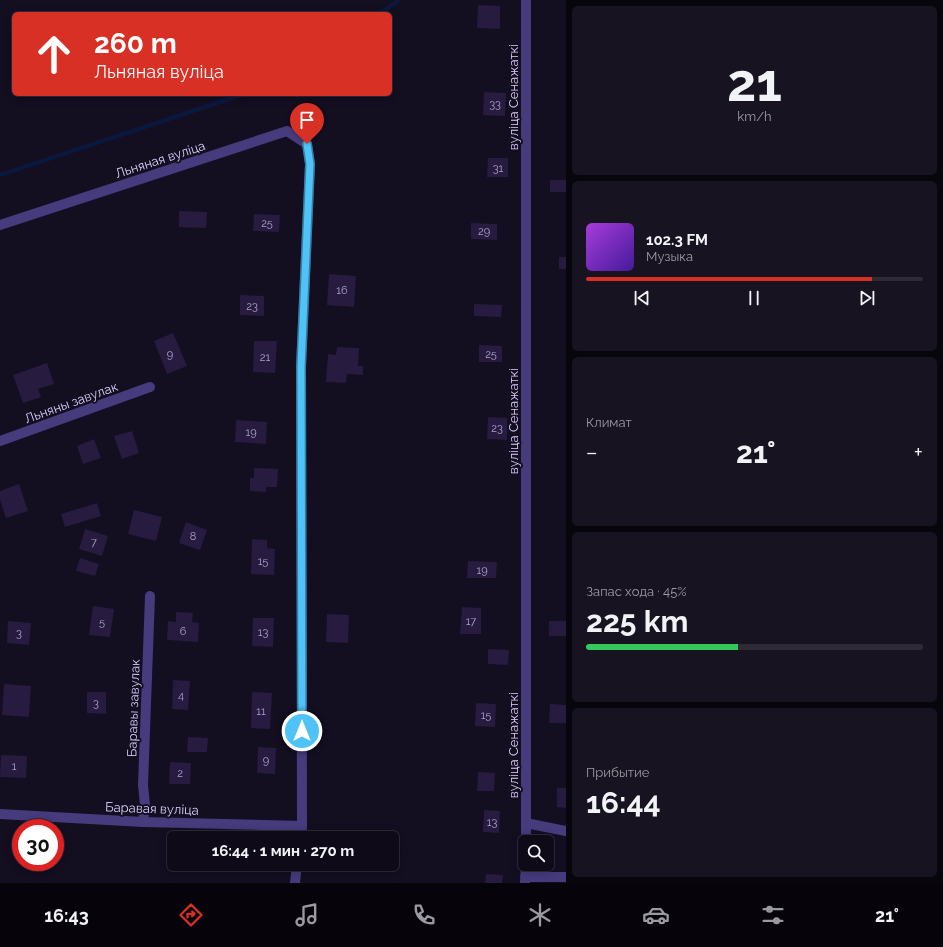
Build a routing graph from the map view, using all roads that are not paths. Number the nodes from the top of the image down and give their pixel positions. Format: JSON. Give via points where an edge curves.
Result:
{"nodes":[{"id":1,"x":526,"y":0,"type":"edge"},
{"id":2,"x":0,"y":225,"type":"edge"},
{"id":3,"x":150,"y":387,"type":"dead end"},
{"id":4,"x":0,"y":441,"type":"edge"},
{"id":5,"x":150,"y":596,"type":"dead end"},
{"id":6,"x":0,"y":814,"type":"edge"},
{"id":7,"x":143,"y":822,"type":"junction"},
{"id":8,"x":526,"y":823,"type":"junction"},
{"id":9,"x":302,"y":826,"type":"junction"},
{"id":10,"x":302,"y":831,"type":"edge"},
{"id":11,"x":566,"y":831,"type":"edge"},
{"id":12,"x":526,"y":835,"type":"edge"},
{"id":13,"x":296,"y":871,"type":"edge"},
{"id":14,"x":566,"y":877,"type":"edge"},
{"id":15,"x":525,"y":880,"type":"edge"},
{"id":16,"x":295,"y":883,"type":"edge"}],
"edges":[{"from":1,"to":8,"type":"street","name":"вуліца Сенажаткі"},
{"from":2,"to":9,"type":"street","name":"Льняная вуліца","via":[[287,131],[307,144],[310,164],[301,367]]},
{"from":3,"to":4,"type":"street","name":"Льняны завулак"},
{"from":5,"to":7,"type":"street","name":"Баравы завулак"},
{"from":6,"to":7,"type":"street","name":"Баравая вуліца"},
{"from":7,"to":9,"type":"street","name":"Баравая вуліца"},
{"from":8,"to":11,"type":"street"},
{"from":8,"to":12,"type":"street","name":"вуліца Сенажаткі"},
{"from":9,"to":10,"type":"street"},
{"from":13,"to":16,"type":"street"},
{"from":14,"to":15,"type":"street"}]}
